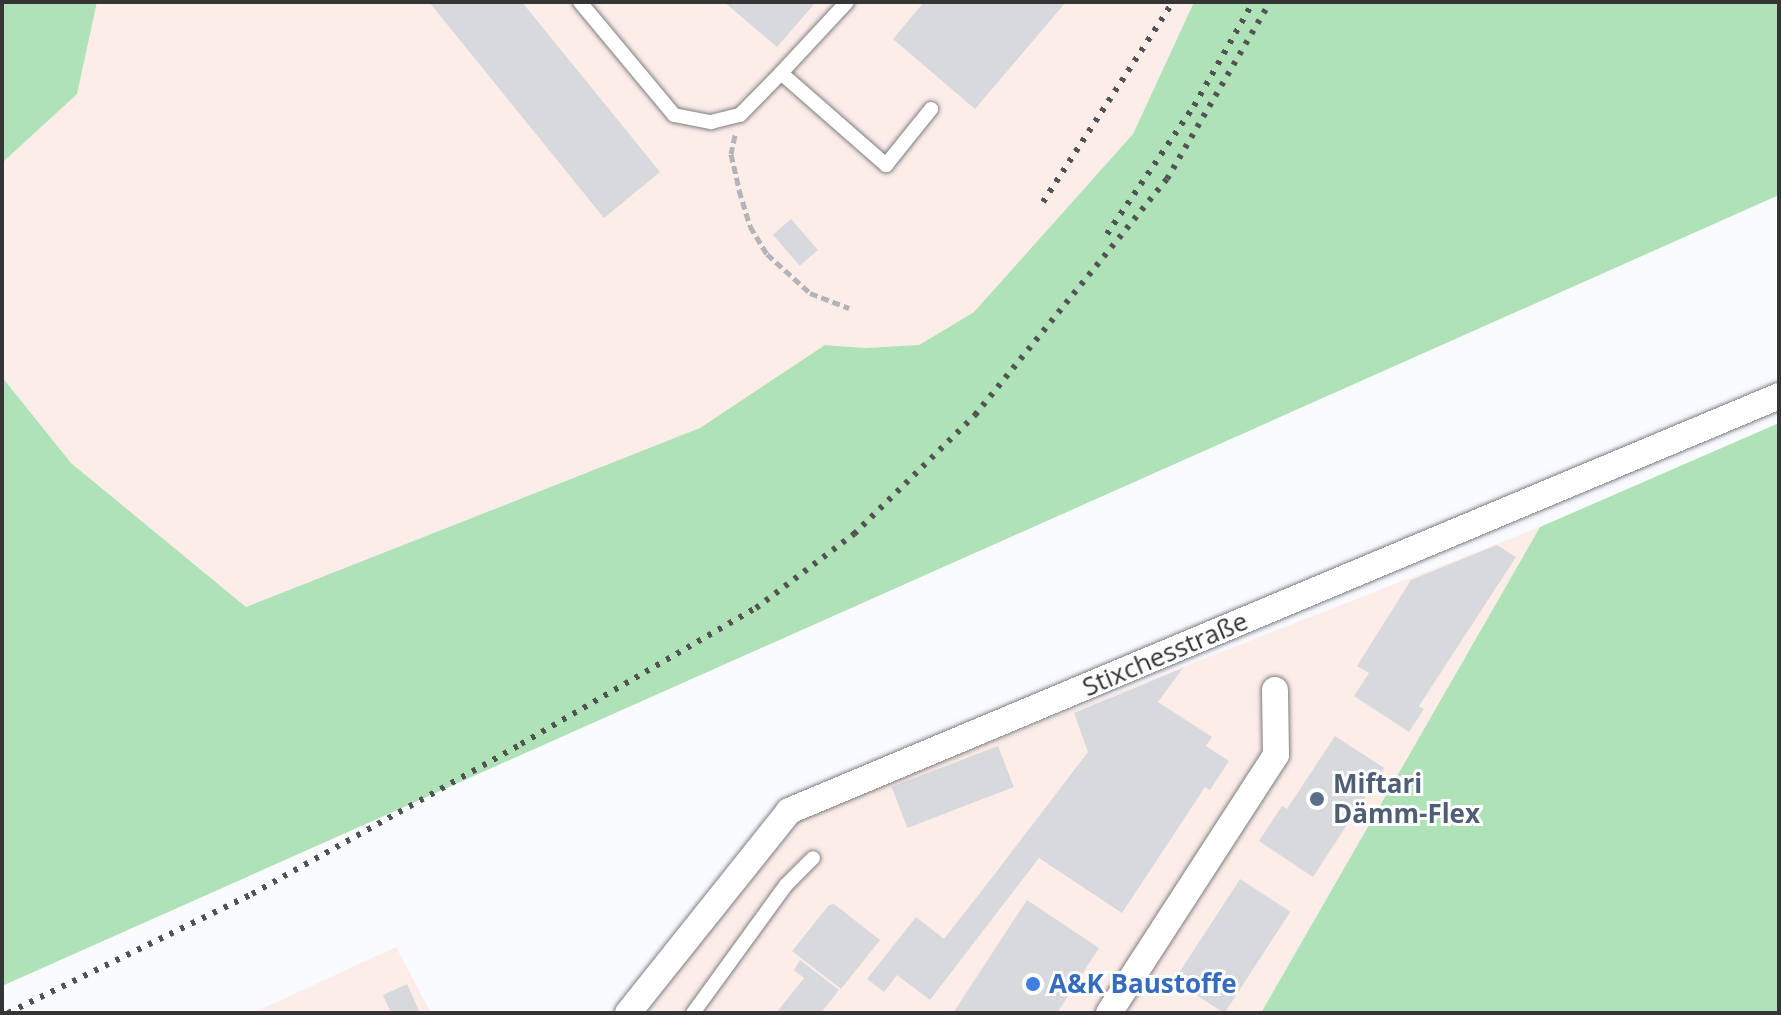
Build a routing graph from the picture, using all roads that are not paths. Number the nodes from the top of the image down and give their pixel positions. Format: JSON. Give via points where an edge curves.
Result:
{"nodes":[{"id":1,"x":580,"y":2,"type":"edge"},
{"id":2,"x":847,"y":2,"type":"edge"},
{"id":3,"x":781,"y":73,"type":"junction"},
{"id":4,"x":931,"y":109,"type":"dead end"},
{"id":5,"x":1779,"y":396,"type":"edge"},
{"id":6,"x":1275,"y":690,"type":"dead end"},
{"id":7,"x":813,"y":858,"type":"dead end"},
{"id":8,"x":628,"y":1013,"type":"edge"},
{"id":9,"x":693,"y":1013,"type":"edge"},
{"id":10,"x":1109,"y":1013,"type":"edge"}],
"edges":[{"from":1,"to":3,"type":"lane","via":[[674,115],[711,122],[740,115]]},
{"from":2,"to":3,"type":"lane"},
{"from":3,"to":4,"type":"lane","via":[[886,165]]},
{"from":5,"to":8,"type":"street","name":"Stixchesstraße","via":[[789,811]]},
{"from":6,"to":10,"type":"street","via":[[1276,755]]},
{"from":7,"to":9,"type":"lane","via":[[786,885]]}]}
